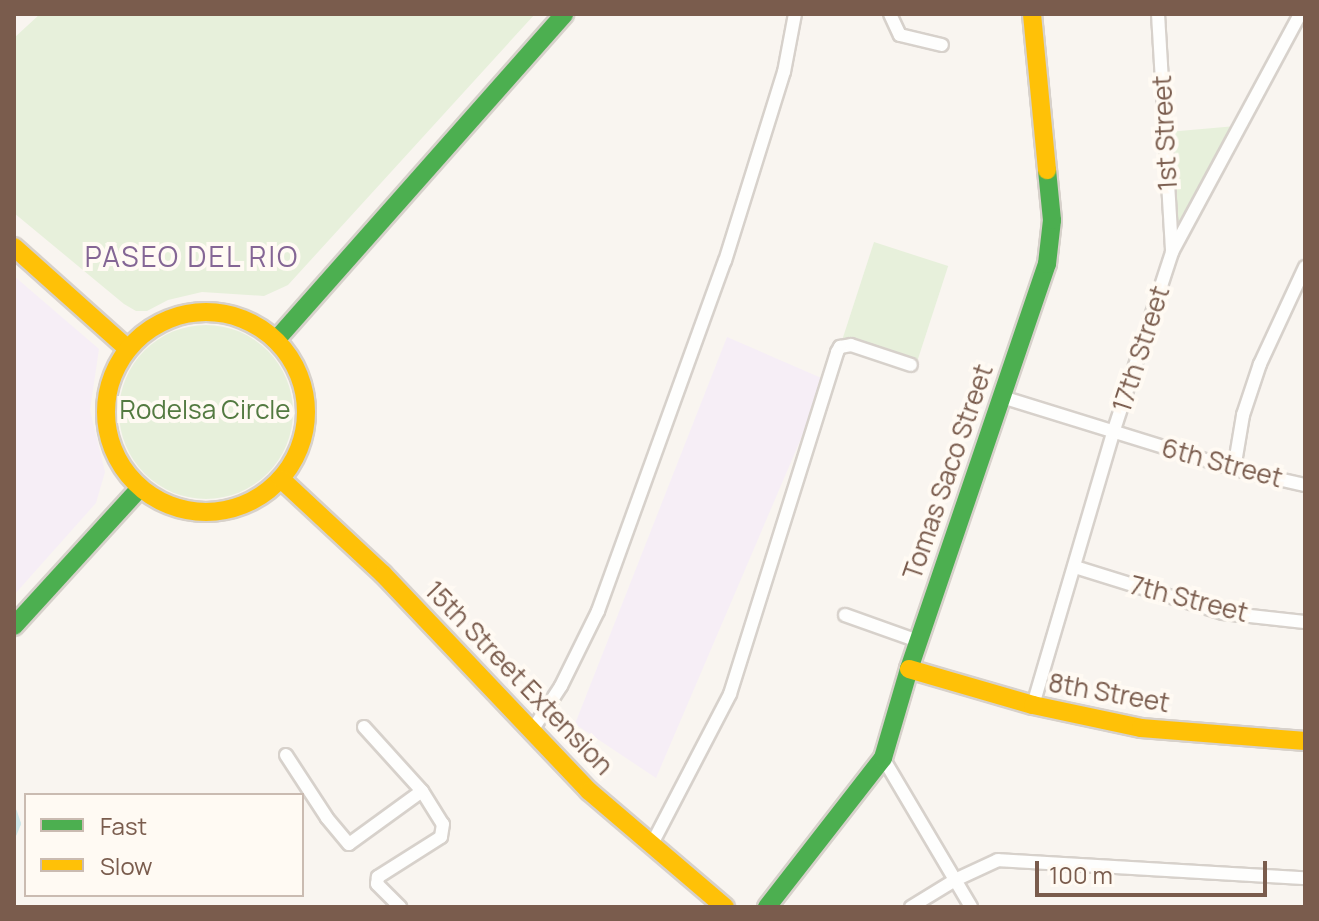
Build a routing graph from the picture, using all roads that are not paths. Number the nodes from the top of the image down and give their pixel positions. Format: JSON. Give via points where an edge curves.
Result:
{"nodes":[{"id":1,"x":564,"y":14,"type":"edge"},
{"id":2,"x":795,"y":14,"type":"edge"},
{"id":3,"x":890,"y":14,"type":"edge"},
{"id":4,"x":1032,"y":14,"type":"edge"},
{"id":5,"x":1158,"y":14,"type":"edge"},
{"id":6,"x":1300,"y":14,"type":"edge"},
{"id":7,"x":942,"y":45,"type":"dead end"},
{"id":8,"x":14,"y":247,"type":"edge"},
{"id":9,"x":1172,"y":252,"type":"junction"},
{"id":10,"x":1305,"y":267,"type":"edge"},
{"id":11,"x":276,"y":340,"type":"junction"},
{"id":12,"x":128,"y":349,"type":"junction"},
{"id":13,"x":911,"y":365,"type":"dead end"},
{"id":14,"x":1002,"y":397,"type":"junction"},
{"id":15,"x":1113,"y":433,"type":"junction"},
{"id":16,"x":1234,"y":469,"type":"junction"},
{"id":17,"x":281,"y":479,"type":"junction"},
{"id":18,"x":1305,"y":485,"type":"edge"},
{"id":19,"x":140,"y":488,"type":"junction"},
{"id":20,"x":1075,"y":567,"type":"junction"},
{"id":21,"x":845,"y":615,"type":"dead end"},
{"id":22,"x":1305,"y":622,"type":"edge"},
{"id":23,"x":14,"y":626,"type":"edge"},
{"id":24,"x":918,"y":641,"type":"junction"},
{"id":25,"x":909,"y":669,"type":"junction"},
{"id":26,"x":1033,"y":705,"type":"junction"},
{"id":27,"x":364,"y":727,"type":"dead end"},
{"id":28,"x":533,"y":729,"type":"junction"},
{"id":29,"x":1305,"y":741,"type":"edge"},
{"id":30,"x":286,"y":755,"type":"dead end"},
{"id":31,"x":883,"y":758,"type":"junction"},
{"id":32,"x":422,"y":791,"type":"junction"},
{"id":33,"x":652,"y":844,"type":"junction"},
{"id":34,"x":1305,"y":878,"type":"edge"},
{"id":35,"x":955,"y":880,"type":"junction"},
{"id":36,"x":400,"y":907,"type":"edge"},
{"id":37,"x":725,"y":907,"type":"edge"},
{"id":38,"x":767,"y":907,"type":"edge"},
{"id":39,"x":911,"y":907,"type":"edge"},
{"id":40,"x":971,"y":907,"type":"edge"}],
"edges":[{"from":1,"to":11,"type":"main road"},
{"from":2,"to":28,"type":"street","via":[[784,72],[725,261],[604,597],[561,686]]},
{"from":3,"to":7,"type":"street","via":[[900,35]]},
{"from":4,"to":14,"type":"main road","name":"Tomas Saco Street","via":[[1052,220],[1047,264]]},
{"from":5,"to":9,"type":"street","name":"1st Street"},
{"from":6,"to":9,"type":"street","name":"17th Street"},
{"from":8,"to":12,"type":"main road"},
{"from":9,"to":15,"type":"street","name":"17th Street"},
{"from":10,"to":16,"type":"street","via":[[1260,364],[1243,415]]},
{"from":11,"to":12,"type":"main road","via":[[247,321],[205,312],[163,321]]},
{"from":11,"to":17,"type":"main road","via":[[298,373],[306,402],[305,432]]},
{"from":12,"to":19,"type":"main road","via":[[108,390],[106,421],[114,451]]},
{"from":13,"to":33,"type":"street","via":[[851,345],[840,347],[730,694]]},
{"from":14,"to":15,"type":"street","name":"6th Street"},
{"from":14,"to":24,"type":"main road","name":"Tomas Saco Street"},
{"from":15,"to":16,"type":"street","name":"6th Street"},
{"from":15,"to":20,"type":"street","name":"17th Street"},
{"from":16,"to":18,"type":"street","name":"6th Street"},
{"from":17,"to":19,"type":"main road","via":[[247,503],[218,511],[171,507]]},
{"from":17,"to":28,"type":"main road","name":"15th Street Extension","via":[[383,574]]},
{"from":19,"to":23,"type":"main road"},
{"from":20,"to":22,"type":"street","name":"7th Street","via":[[1223,613]]},
{"from":20,"to":26,"type":"street","name":"17th Street"},
{"from":21,"to":24,"type":"street"},
{"from":24,"to":25,"type":"main road","name":"Tomas Saco Street"},
{"from":25,"to":26,"type":"main road","name":"8th Street"},
{"from":25,"to":31,"type":"main road","name":"Tomas Saco Street"},
{"from":26,"to":29,"type":"main road","name":"8th Street","via":[[1141,728]]},
{"from":27,"to":32,"type":"street"},
{"from":28,"to":33,"type":"main road","name":"15th Street Extension","via":[[589,791]]},
{"from":30,"to":32,"type":"street","via":[[349,844]]},
{"from":31,"to":35,"type":"street"},
{"from":31,"to":38,"type":"main road","name":"Tomas Saco Street"},
{"from":32,"to":36,"type":"street","via":[[443,824],[441,837],[378,877],[377,884]]},
{"from":33,"to":37,"type":"main road","name":"15th Street Extension"},
{"from":34,"to":35,"type":"street","via":[[998,860]]},
{"from":35,"to":39,"type":"street"},
{"from":35,"to":40,"type":"street"}]}
